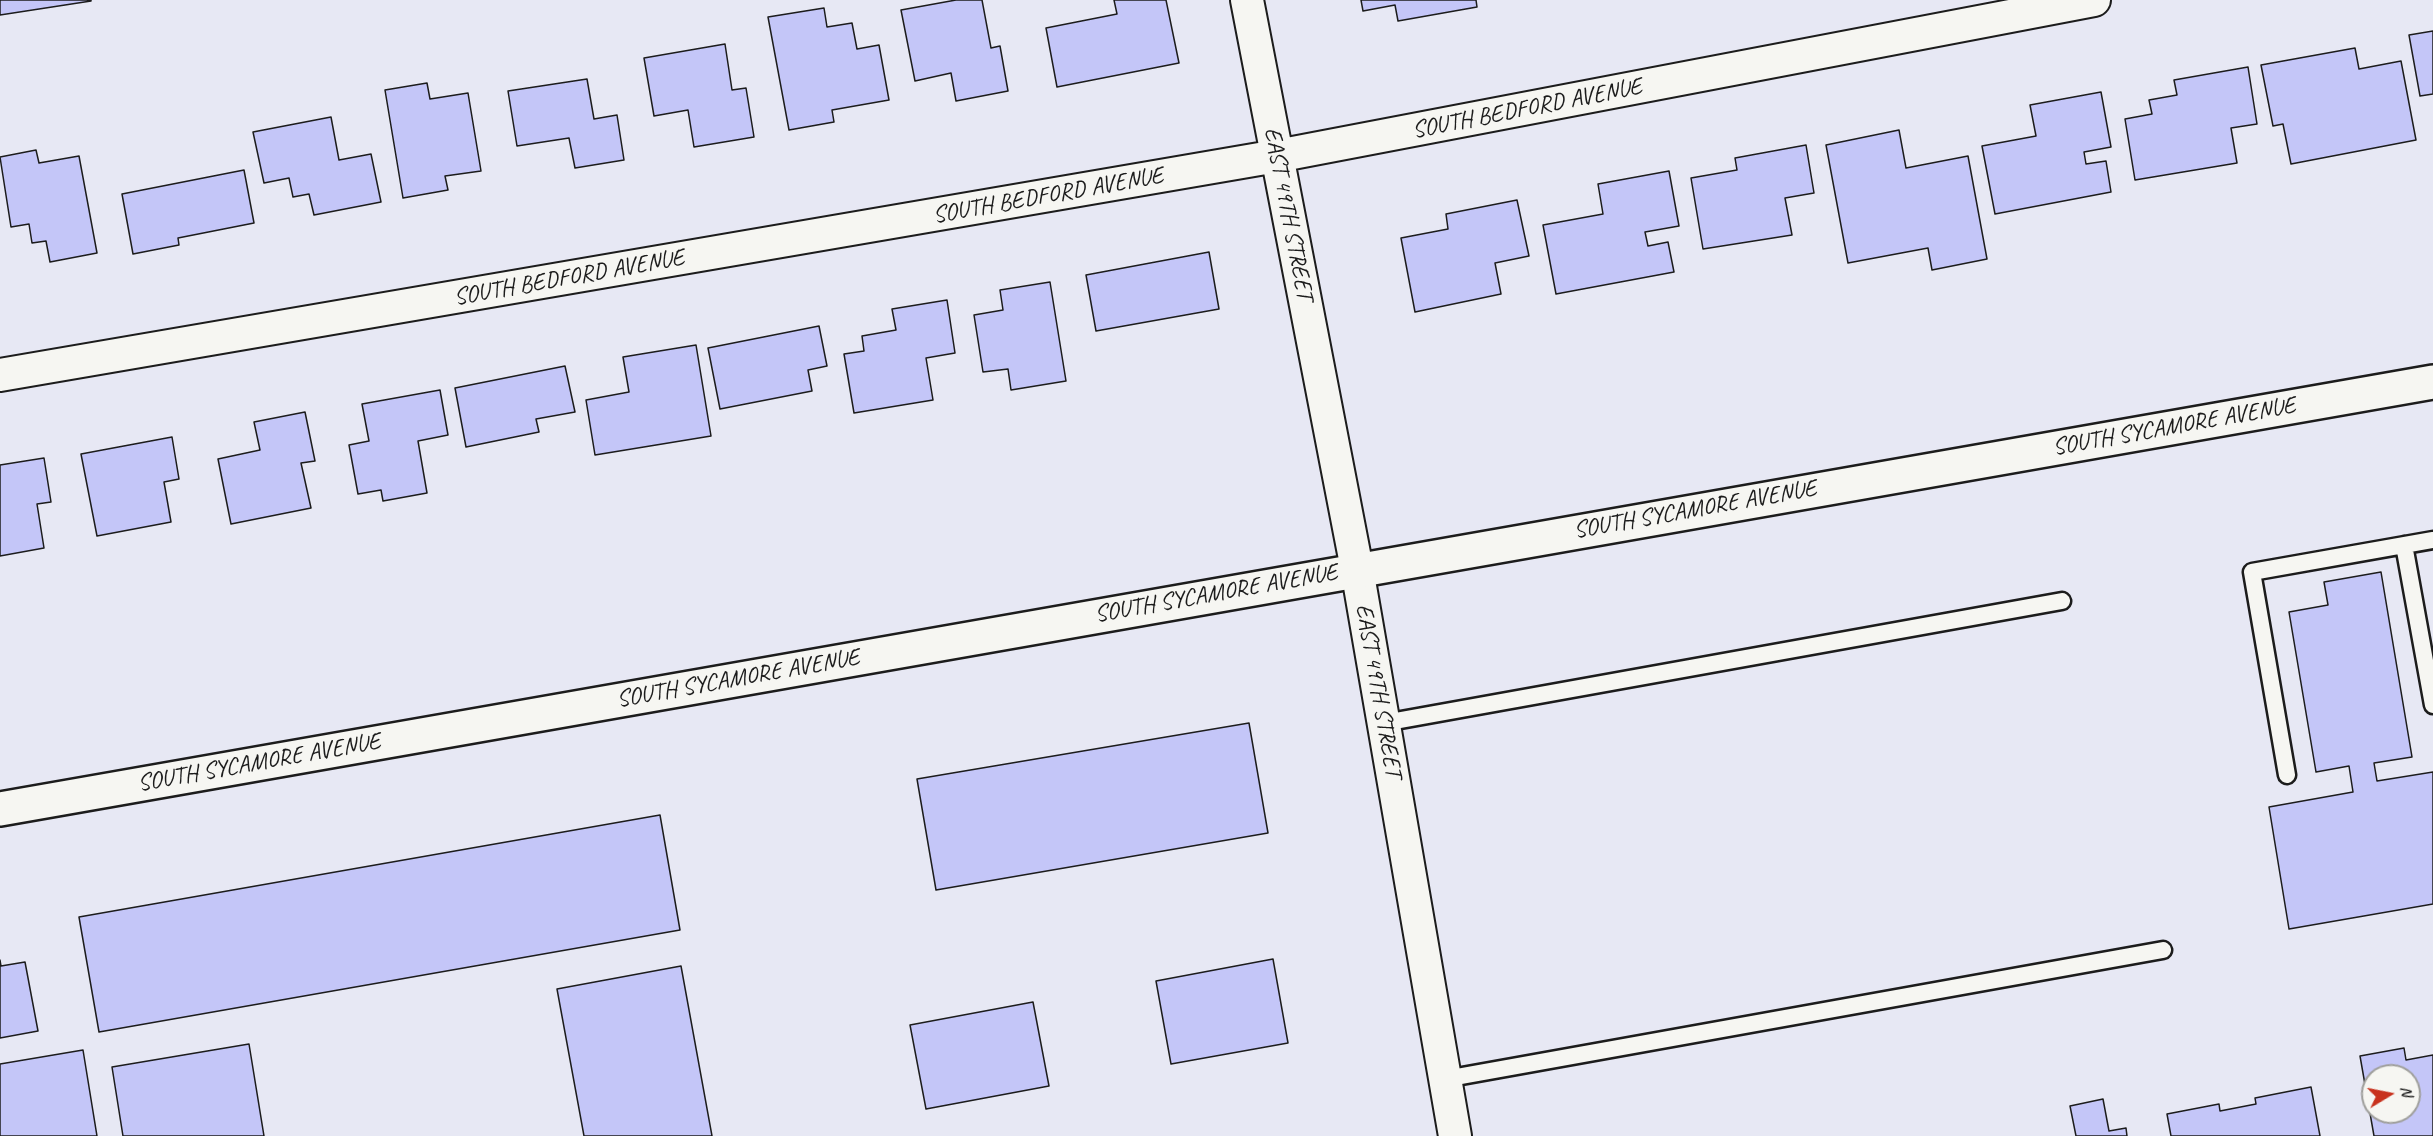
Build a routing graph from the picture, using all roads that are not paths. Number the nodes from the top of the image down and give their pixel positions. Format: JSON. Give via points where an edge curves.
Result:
{"nodes":[{"id":1,"x":1247,"y":0,"type":"edge"},
{"id":2,"x":2094,"y":0,"type":"edge"},
{"id":3,"x":1276,"y":156,"type":"junction"},
{"id":4,"x":0,"y":375,"type":"edge"},
{"id":5,"x":2433,"y":382,"type":"edge"},
{"id":6,"x":2433,"y":540,"type":"edge"},
{"id":7,"x":2404,"y":545,"type":"junction"},
{"id":8,"x":1357,"y":569,"type":"junction"},
{"id":9,"x":2062,"y":601,"type":"dead end"},
{"id":10,"x":2433,"y":705,"type":"edge"},
{"id":11,"x":1384,"y":723,"type":"junction"},
{"id":12,"x":2287,"y":775,"type":"dead end"},
{"id":13,"x":0,"y":809,"type":"edge"},
{"id":14,"x":2163,"y":950,"type":"dead end"},
{"id":15,"x":1445,"y":1079,"type":"junction"},
{"id":16,"x":1455,"y":1136,"type":"edge"}],
"edges":[{"from":1,"to":3,"type":"street","name":"EAST 49TH STREET"},
{"from":2,"to":3,"type":"street","name":"SOUTH BEDFORD AVENUE"},
{"from":3,"to":4,"type":"street","name":"SOUTH BEDFORD AVENUE"},
{"from":3,"to":8,"type":"street","name":"EAST 49TH STREET"},
{"from":5,"to":8,"type":"main road","name":"SOUTH SYCAMORE AVENUE"},
{"from":6,"to":7,"type":"lane"},
{"from":7,"to":10,"type":"lane"},
{"from":7,"to":12,"type":"lane","via":[[2252,572]]},
{"from":8,"to":11,"type":"street","name":"EAST 49TH STREET"},
{"from":8,"to":13,"type":"main road","name":"SOUTH SYCAMORE AVENUE"},
{"from":9,"to":11,"type":"lane"},
{"from":11,"to":15,"type":"street","name":"EAST 49TH STREET"},
{"from":14,"to":15,"type":"lane"},
{"from":15,"to":16,"type":"street","name":"EAST 49TH STREET"}]}
